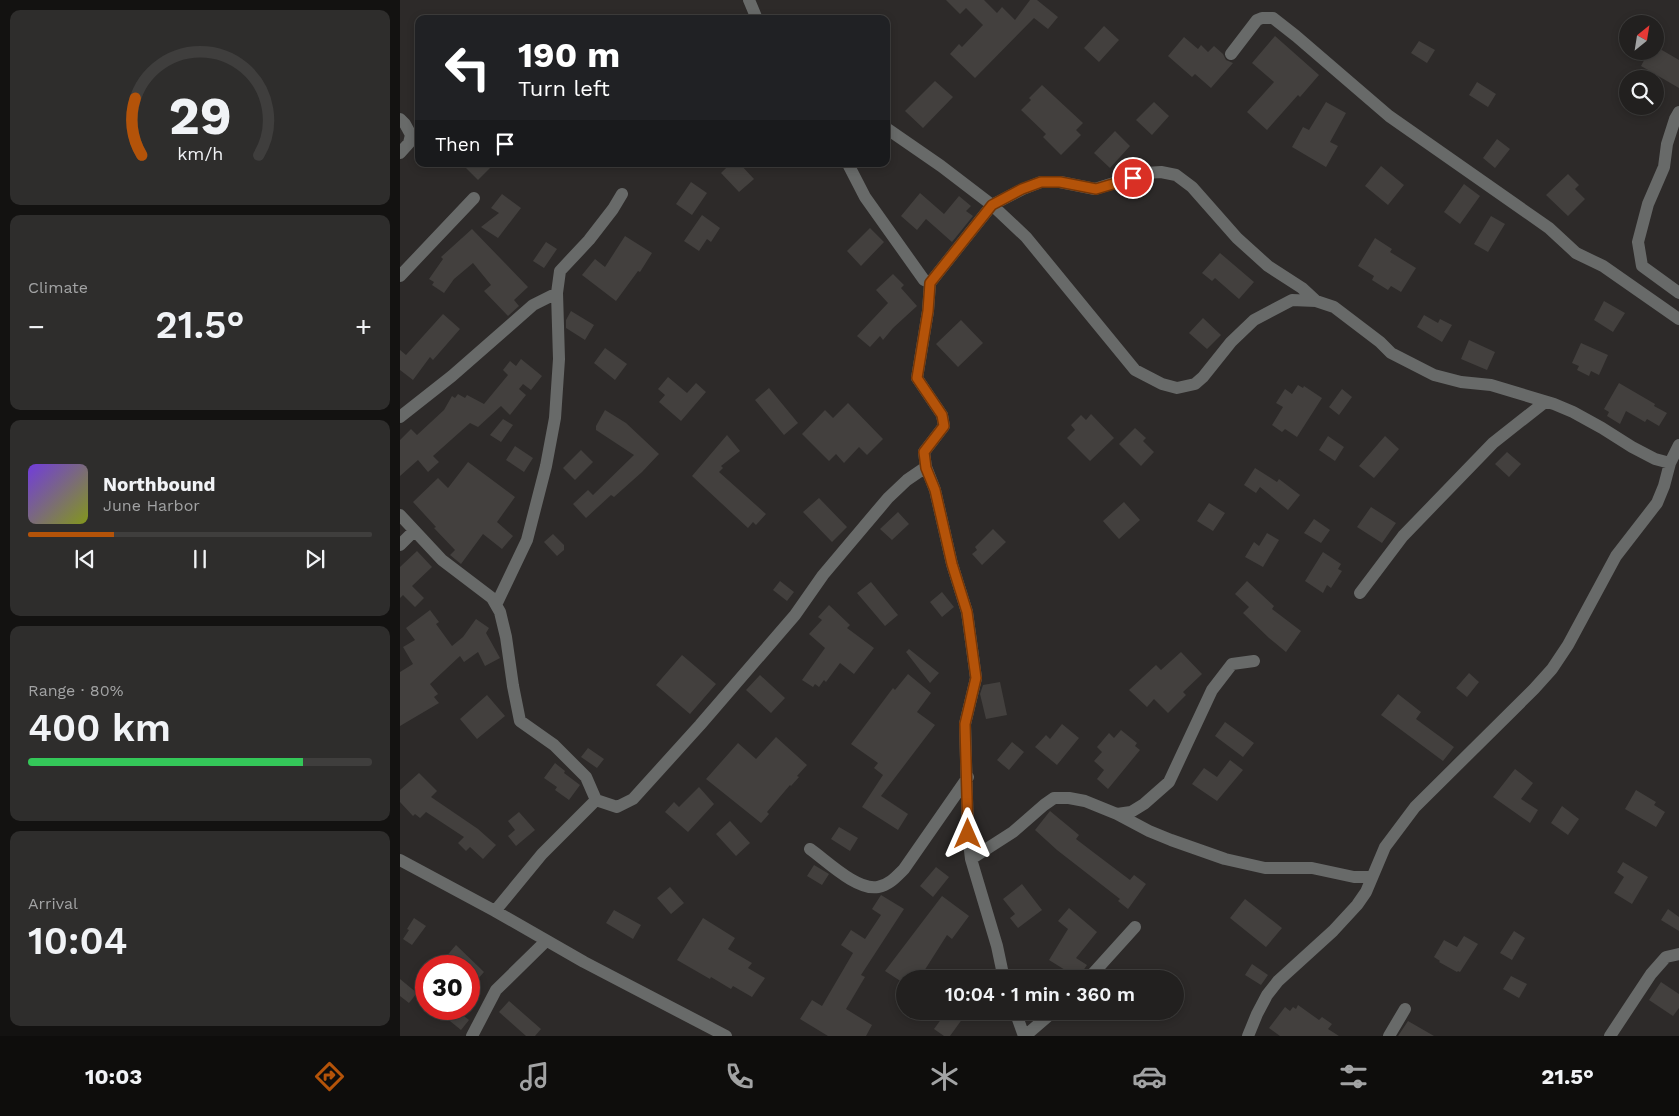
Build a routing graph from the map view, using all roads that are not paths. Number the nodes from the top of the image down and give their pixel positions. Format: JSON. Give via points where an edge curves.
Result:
{"nodes":[{"id":1,"x":750,"y":0,"type":"edge"},
{"id":2,"x":756,"y":15,"type":"edge"},
{"id":3,"x":1231,"y":54,"type":"dead end"},
{"id":4,"x":1679,"y":112,"type":"edge"},
{"id":5,"x":400,"y":119,"type":"edge"},
{"id":6,"x":890,"y":131,"type":"edge"},
{"id":7,"x":400,"y":153,"type":"edge"},
{"id":8,"x":849,"y":167,"type":"edge"},
{"id":9,"x":622,"y":194,"type":"dead end"},
{"id":10,"x":474,"y":198,"type":"dead end"},
{"id":11,"x":992,"y":205,"type":"junction"},
{"id":12,"x":400,"y":276,"type":"edge"},
{"id":13,"x":930,"y":283,"type":"junction"},
{"id":14,"x":557,"y":293,"type":"junction"},
{"id":15,"x":1679,"y":293,"type":"edge"},
{"id":16,"x":1316,"y":302,"type":"junction"},
{"id":17,"x":1679,"y":319,"type":"edge"},
{"id":18,"x":1545,"y":402,"type":"junction"},
{"id":19,"x":400,"y":417,"type":"edge"},
{"id":20,"x":1679,"y":446,"type":"edge"},
{"id":21,"x":1670,"y":464,"type":"junction"},
{"id":22,"x":926,"y":468,"type":"junction"},
{"id":23,"x":400,"y":515,"type":"edge"},
{"id":24,"x":414,"y":531,"type":"junction"},
{"id":25,"x":400,"y":545,"type":"edge"},
{"id":26,"x":1360,"y":592,"type":"dead end"},
{"id":27,"x":496,"y":605,"type":"junction"},
{"id":28,"x":1254,"y":661,"type":"dead end"},
{"id":29,"x":968,"y":777,"type":"junction"},
{"id":30,"x":596,"y":800,"type":"junction"},
{"id":31,"x":1117,"y":814,"type":"junction"},
{"id":32,"x":810,"y":849,"type":"dead end"},
{"id":33,"x":971,"y":859,"type":"junction"},
{"id":34,"x":402,"y":863,"type":"edge"},
{"id":35,"x":1372,"y":878,"type":"junction"},
{"id":36,"x":494,"y":911,"type":"junction"},
{"id":37,"x":1135,"y":928,"type":"dead end"},
{"id":38,"x":546,"y":941,"type":"junction"},
{"id":39,"x":1679,"y":954,"type":"edge"},
{"id":40,"x":1002,"y":970,"type":"edge"},
{"id":41,"x":1096,"y":970,"type":"edge"},
{"id":42,"x":1405,"y":1009,"type":"dead end"},
{"id":43,"x":1019,"y":1020,"type":"edge"},
{"id":44,"x":1044,"y":1020,"type":"edge"},
{"id":45,"x":472,"y":1036,"type":"edge"},
{"id":46,"x":726,"y":1036,"type":"edge"},
{"id":47,"x":1025,"y":1036,"type":"edge"},
{"id":48,"x":1248,"y":1036,"type":"edge"},
{"id":49,"x":1389,"y":1036,"type":"edge"},
{"id":50,"x":1610,"y":1036,"type":"edge"}],
"edges":[{"from":1,"to":2,"type":"street"},
{"from":3,"to":17,"type":"street","via":[[1257,20],[1273,18],[1389,116],[1549,228],[1576,253],[1603,266]]},
{"from":4,"to":15,"type":"street","via":[[1638,242],[1642,266]]},
{"from":5,"to":7,"type":"street","via":[[412,135]]},
{"from":6,"to":11,"type":"street"},
{"from":8,"to":13,"type":"street","via":[[864,198],[924,280]]},
{"from":9,"to":14,"type":"street","via":[[589,240],[560,271]]},
{"from":10,"to":12,"type":"street"},
{"from":11,"to":13,"type":"street"},
{"from":11,"to":16,"type":"street","via":[[1041,182],[1096,189],[1146,173],[1176,175],[1192,186],[1237,238]]},
{"from":11,"to":16,"type":"street","via":[[1026,237],[1135,370],[1162,384],[1177,388],[1195,384],[1254,320],[1292,300]]},
{"from":13,"to":22,"type":"street","via":[[917,378],[942,415],[944,426],[924,452]]},
{"from":14,"to":19,"type":"street","via":[[533,304]]},
{"from":14,"to":27,"type":"street","via":[[559,359],[555,418],[546,466],[527,540]]},
{"from":16,"to":18,"type":"street","via":[[1334,307],[1391,353],[1434,375],[1491,385]]},
{"from":18,"to":21,"type":"street","via":[[1573,412],[1632,447]]},
{"from":18,"to":26,"type":"street","via":[[1493,443],[1403,536]]},
{"from":20,"to":21,"type":"street"},
{"from":21,"to":35,"type":"street","via":[[1657,503],[1616,556],[1552,669],[1414,808],[1385,847]]},
{"from":22,"to":29,"type":"street","via":[[935,490],[967,612],[976,678],[965,724]]},
{"from":22,"to":30,"type":"street","via":[[888,498],[788,622],[633,799],[617,807]]},
{"from":23,"to":24,"type":"street"},
{"from":24,"to":25,"type":"street"},
{"from":24,"to":27,"type":"street","via":[[442,560],[492,598]]},
{"from":27,"to":30,"type":"street","via":[[506,637],[520,721],[554,745],[586,777]]},
{"from":28,"to":31,"type":"street","via":[[1232,664],[1212,690],[1169,782],[1131,812]]},
{"from":29,"to":32,"type":"street","via":[[904,869],[891,882],[877,887],[859,885]]},
{"from":29,"to":33,"type":"street"},
{"from":30,"to":36,"type":"street","via":[[542,854]]},
{"from":31,"to":33,"type":"street","via":[[1084,801],[1054,798],[1013,832]]},
{"from":31,"to":35,"type":"street","via":[[1149,831],[1225,859],[1265,868],[1312,868]]},
{"from":33,"to":40,"type":"street"},
{"from":34,"to":36,"type":"street"},
{"from":35,"to":48,"type":"street","via":[[1366,892],[1345,919],[1272,988]]},
{"from":36,"to":38,"type":"street"},
{"from":37,"to":41,"type":"street"},
{"from":38,"to":45,"type":"street","via":[[496,990]]},
{"from":38,"to":46,"type":"street"},
{"from":39,"to":50,"type":"street","via":[[1666,957],[1651,974]]},
{"from":42,"to":49,"type":"street"},
{"from":43,"to":47,"type":"street"},
{"from":44,"to":47,"type":"street"}]}
